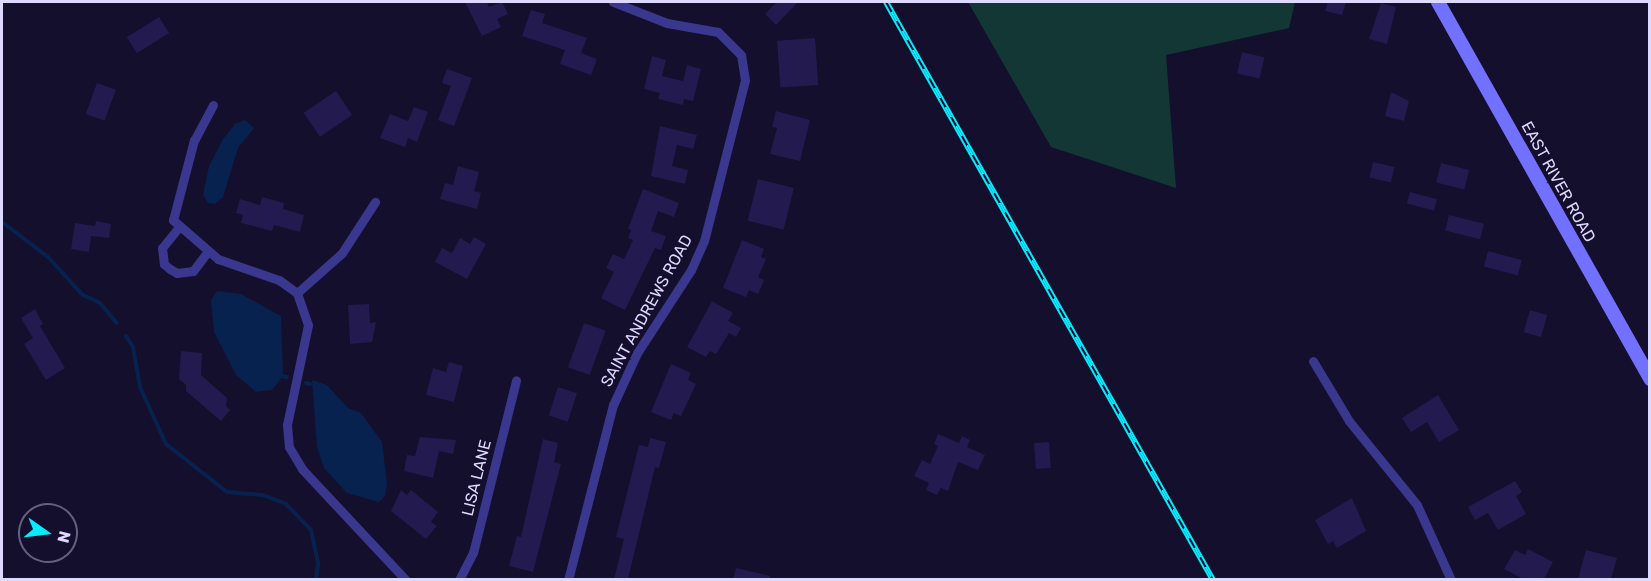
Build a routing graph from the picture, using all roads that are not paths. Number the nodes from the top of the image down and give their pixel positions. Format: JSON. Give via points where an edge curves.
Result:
{"nodes":[{"id":1,"x":613,"y":2,"type":"edge"},
{"id":2,"x":1438,"y":2,"type":"edge"},
{"id":3,"x":213,"y":105,"type":"dead end"},
{"id":4,"x":375,"y":202,"type":"dead end"},
{"id":5,"x":179,"y":227,"type":"junction"},
{"id":6,"x":208,"y":251,"type":"junction"},
{"id":7,"x":297,"y":293,"type":"junction"},
{"id":8,"x":1312,"y":361,"type":"dead end"},
{"id":9,"x":1650,"y":379,"type":"edge"},
{"id":10,"x":516,"y":380,"type":"dead end"},
{"id":11,"x":406,"y":579,"type":"edge"},
{"id":12,"x":459,"y":579,"type":"edge"},
{"id":13,"x":568,"y":579,"type":"edge"},
{"id":14,"x":1450,"y":579,"type":"edge"}],
"edges":[{"from":1,"to":13,"type":"street","name":"SAINT ANDREWS ROAD","via":[[667,23],[718,32],[741,55],[745,80],[704,241],[691,270],[637,354],[613,405]]},
{"from":2,"to":9,"type":"main road","name":"EAST RIVER ROAD"},
{"from":3,"to":5,"type":"street","via":[[190,150],[173,215]]},
{"from":4,"to":7,"type":"street","via":[[342,253]]},
{"from":5,"to":6,"type":"street"},
{"from":5,"to":6,"type":"street","via":[[162,248],[164,264],[170,269],[177,273],[193,271]]},
{"from":6,"to":7,"type":"street","via":[[230,266],[279,280]]},
{"from":7,"to":11,"type":"street","via":[[308,326],[287,425],[289,447],[302,469]]},
{"from":8,"to":14,"type":"street","via":[[1349,421],[1417,505]]},
{"from":10,"to":12,"type":"street","name":"LISA LANE","via":[[473,553]]}]}
